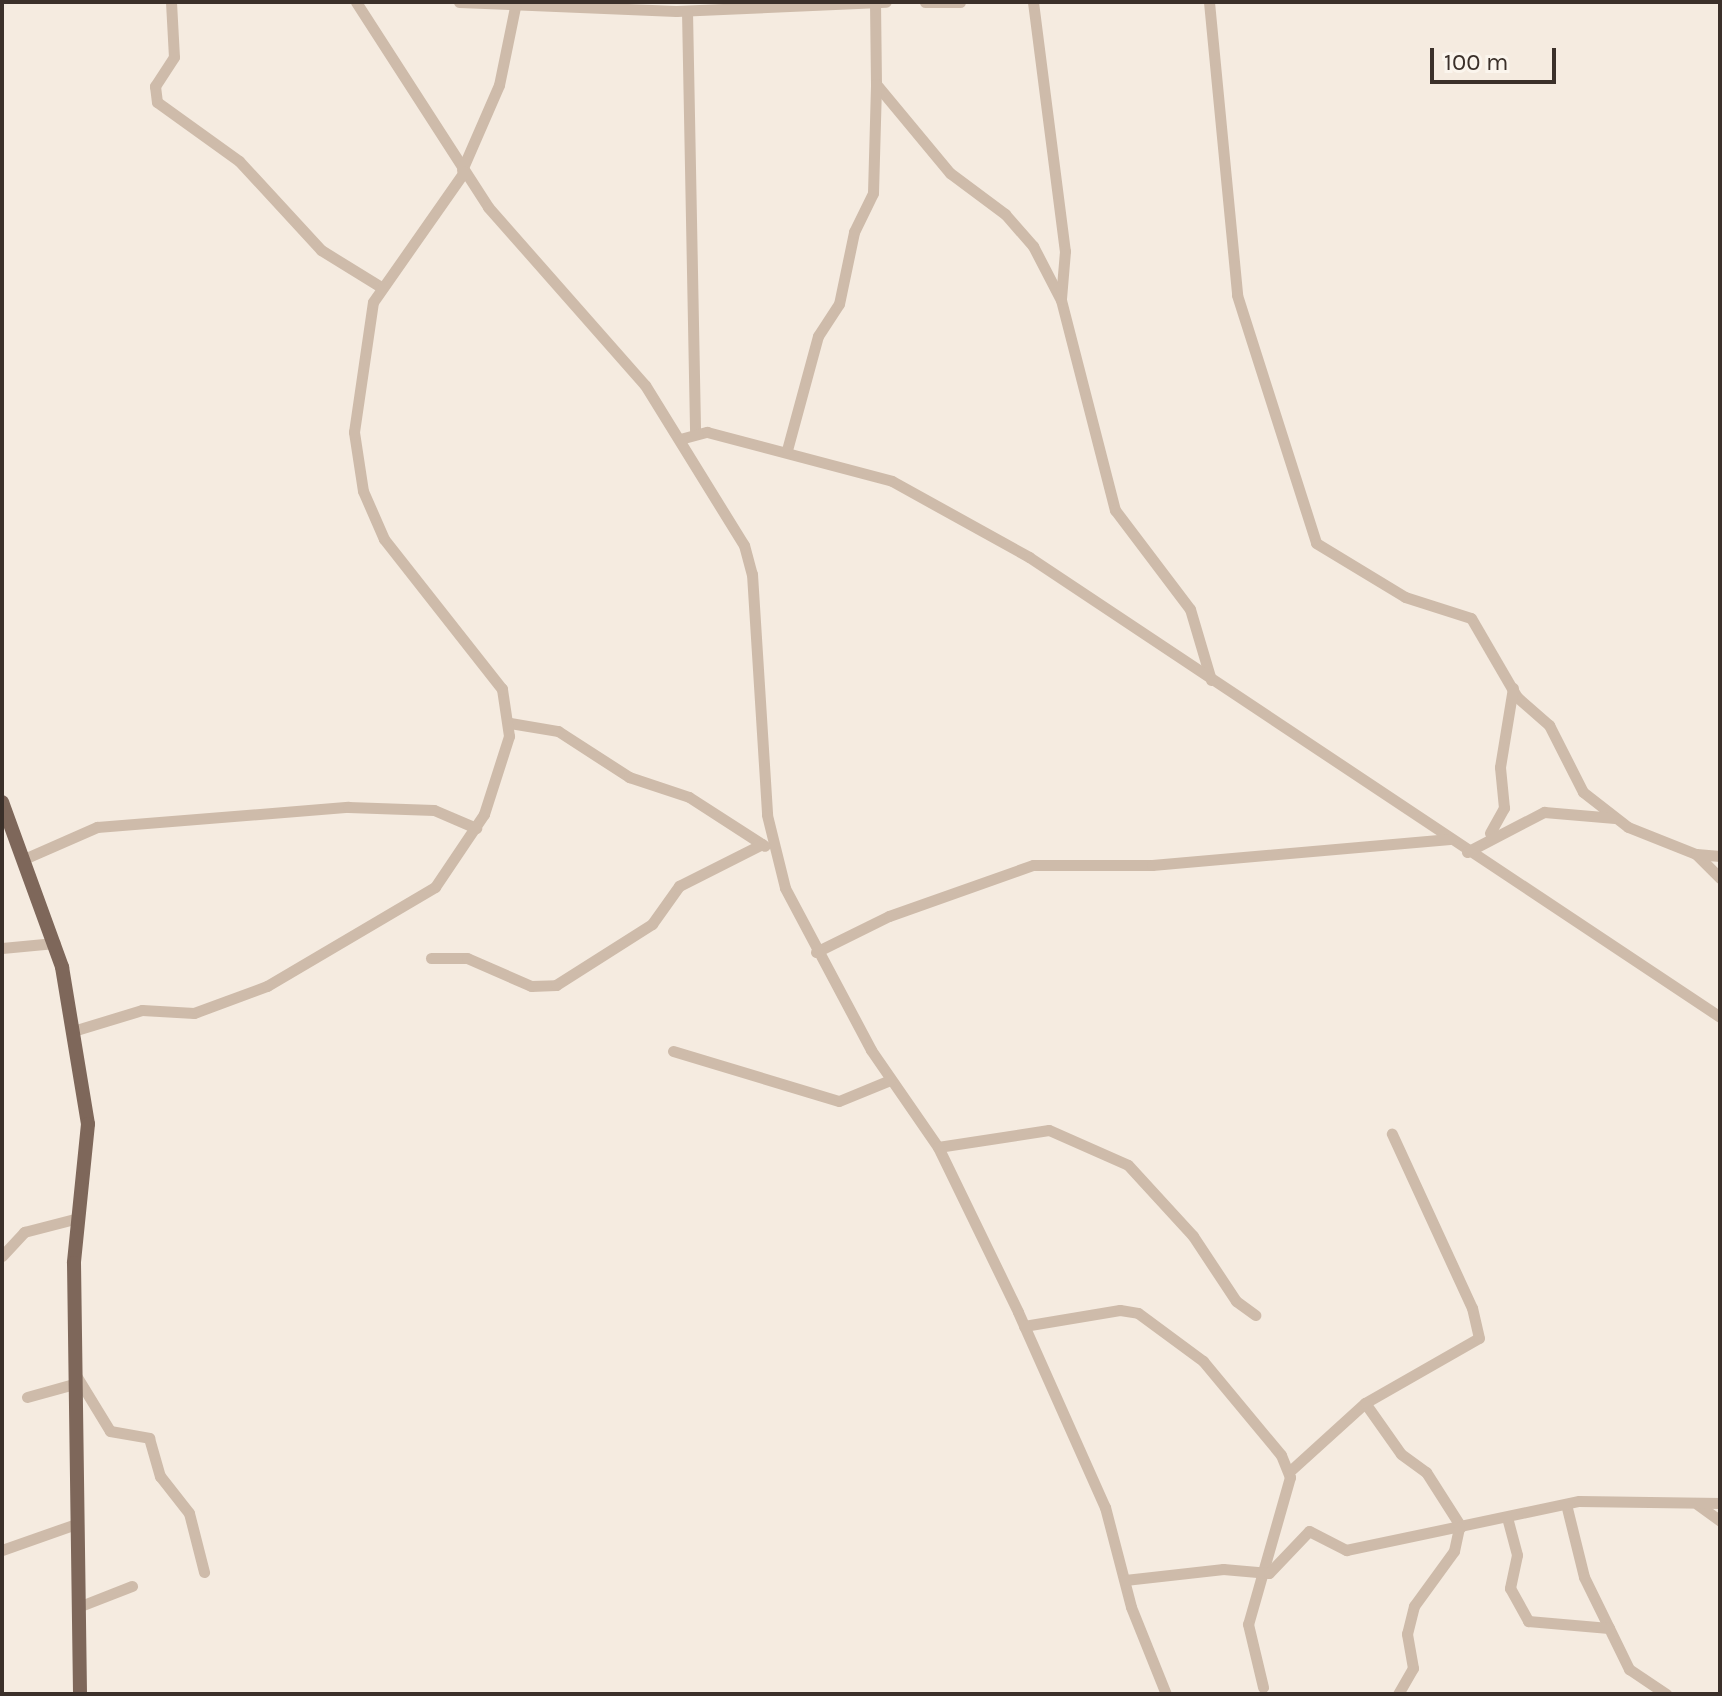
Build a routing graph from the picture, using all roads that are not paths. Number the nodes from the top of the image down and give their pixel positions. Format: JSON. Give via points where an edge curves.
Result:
{"nodes":[{"id":1,"x":171,"y":2,"type":"edge"},
{"id":2,"x":356,"y":2,"type":"edge"},
{"id":3,"x":459,"y":2,"type":"edge"},
{"id":4,"x":875,"y":2,"type":"edge"},
{"id":5,"x":886,"y":2,"type":"edge"},
{"id":6,"x":925,"y":2,"type":"edge"},
{"id":7,"x":960,"y":2,"type":"edge"},
{"id":8,"x":1033,"y":2,"type":"edge"},
{"id":9,"x":1209,"y":2,"type":"edge"},
{"id":10,"x":515,"y":7,"type":"junction"},
{"id":11,"x":682,"y":8,"type":"edge"},
{"id":12,"x":876,"y":84,"type":"junction"},
{"id":13,"x":463,"y":171,"type":"junction"},
{"id":14,"x":381,"y":287,"type":"junction"},
{"id":15,"x":1061,"y":300,"type":"junction"},
{"id":16,"x":695,"y":431,"type":"junction"},
{"id":17,"x":680,"y":439,"type":"junction"},
{"id":18,"x":787,"y":450,"type":"junction"},
{"id":19,"x":1211,"y":680,"type":"junction"},
{"id":20,"x":1513,"y":688,"type":"junction"},
{"id":21,"x":510,"y":723,"type":"junction"},
{"id":22,"x":2,"y":802,"type":"edge"},
{"id":23,"x":1615,"y":818,"type":"junction"},
{"id":24,"x":476,"y":828,"type":"junction"},
{"id":25,"x":7,"y":831,"type":"edge"},
{"id":26,"x":1490,"y":833,"type":"junction"},
{"id":27,"x":1450,"y":839,"type":"junction"},
{"id":28,"x":762,"y":844,"type":"junction"},
{"id":29,"x":772,"y":852,"type":"junction"},
{"id":30,"x":1467,"y":852,"type":"junction"},
{"id":31,"x":1696,"y":854,"type":"junction"},
{"id":32,"x":1720,"y":856,"type":"edge"},
{"id":33,"x":24,"y":859,"type":"junction"},
{"id":34,"x":1720,"y":878,"type":"edge"},
{"id":35,"x":55,"y":943,"type":"junction"},
{"id":36,"x":2,"y":948,"type":"edge"},
{"id":37,"x":816,"y":952,"type":"junction"},
{"id":38,"x":431,"y":958,"type":"dead end"},
{"id":39,"x":1720,"y":1017,"type":"edge"},
{"id":40,"x":73,"y":1031,"type":"junction"},
{"id":41,"x":673,"y":1051,"type":"dead end"},
{"id":42,"x":890,"y":1080,"type":"junction"},
{"id":43,"x":1392,"y":1134,"type":"dead end"},
{"id":44,"x":938,"y":1147,"type":"junction"},
{"id":45,"x":78,"y":1218,"type":"junction"},
{"id":46,"x":2,"y":1256,"type":"edge"},
{"id":47,"x":1255,"y":1315,"type":"dead end"},
{"id":48,"x":1024,"y":1326,"type":"junction"},
{"id":49,"x":74,"y":1378,"type":"junction"},
{"id":50,"x":27,"y":1397,"type":"dead end"},
{"id":51,"x":1365,"y":1403,"type":"junction"},
{"id":52,"x":1290,"y":1471,"type":"junction"},
{"id":53,"x":1720,"y":1503,"type":"edge"},
{"id":54,"x":1566,"y":1504,"type":"junction"},
{"id":55,"x":1697,"y":1504,"type":"junction"},
{"id":56,"x":1508,"y":1521,"type":"junction"},
{"id":57,"x":1720,"y":1521,"type":"edge"},
{"id":58,"x":76,"y":1524,"type":"junction"},
{"id":59,"x":1460,"y":1528,"type":"junction"},
{"id":60,"x":2,"y":1550,"type":"edge"},
{"id":61,"x":204,"y":1572,"type":"dead end"},
{"id":62,"x":1258,"y":1572,"type":"junction"},
{"id":63,"x":1125,"y":1580,"type":"junction"},
{"id":64,"x":132,"y":1586,"type":"dead end"},
{"id":65,"x":78,"y":1607,"type":"junction"},
{"id":66,"x":1609,"y":1628,"type":"junction"},
{"id":67,"x":1263,"y":1687,"type":"dead end"},
{"id":68,"x":80,"y":1694,"type":"edge"},
{"id":69,"x":1166,"y":1694,"type":"edge"},
{"id":70,"x":1398,"y":1694,"type":"edge"},
{"id":71,"x":1666,"y":1694,"type":"edge"}],
"edges":[{"from":1,"to":14,"type":"street","via":[[174,57],[155,86],[157,102],[239,161],[321,250]]},
{"from":2,"to":13,"type":"street"},
{"from":3,"to":10,"type":"street"},
{"from":4,"to":5,"type":"street"},
{"from":4,"to":11,"type":"street"},
{"from":4,"to":12,"type":"street"},
{"from":6,"to":7,"type":"street"},
{"from":8,"to":15,"type":"street","via":[[1065,251]]},
{"from":9,"to":20,"type":"street","via":[[1237,295],[1314,539],[1405,597],[1471,618]]},
{"from":10,"to":11,"type":"street"},
{"from":10,"to":13,"type":"street","via":[[499,85]]},
{"from":11,"to":16,"type":"street"},
{"from":12,"to":15,"type":"street","via":[[950,173],[1024,235]]},
{"from":12,"to":18,"type":"street","via":[[873,193],[854,232],[839,304],[818,336]]},
{"from":13,"to":14,"type":"street"},
{"from":13,"to":17,"type":"street","via":[[576,299]]},
{"from":14,"to":21,"type":"street","via":[[366,328],[354,432],[363,491],[384,539],[496,677]]},
{"from":15,"to":19,"type":"street","via":[[1111,499],[1190,609]]},
{"from":16,"to":17,"type":"street"},
{"from":16,"to":18,"type":"street"},
{"from":17,"to":29,"type":"street","via":[[750,558]]},
{"from":18,"to":19,"type":"street","via":[[892,481],[1029,557]]},
{"from":19,"to":27,"type":"street"},
{"from":20,"to":23,"type":"street","via":[[1549,725],[1583,792]]},
{"from":20,"to":26,"type":"street","via":[[1500,767],[1504,808]]},
{"from":21,"to":24,"type":"street","via":[[495,790]]},
{"from":21,"to":28,"type":"street","via":[[558,731],[616,770],[689,797]]},
{"from":22,"to":25,"type":"main road"},
{"from":23,"to":26,"type":"street","via":[[1558,810]]},
{"from":23,"to":31,"type":"street"},
{"from":24,"to":33,"type":"street","via":[[434,810],[348,807],[97,827]]},
{"from":24,"to":40,"type":"street","via":[[435,887],[267,986],[194,1013],[142,1010]]},
{"from":25,"to":33,"type":"main road"},
{"from":26,"to":30,"type":"street"},
{"from":27,"to":30,"type":"street"},
{"from":27,"to":37,"type":"street","via":[[1152,865],[1033,865],[889,916]]},
{"from":28,"to":29,"type":"street"},
{"from":28,"to":38,"type":"street","via":[[679,886],[652,924],[556,985],[531,986],[467,958]]},
{"from":29,"to":37,"type":"street"},
{"from":30,"to":39,"type":"street"},
{"from":31,"to":32,"type":"street"},
{"from":31,"to":34,"type":"street"},
{"from":33,"to":35,"type":"main road"},
{"from":35,"to":36,"type":"street"},
{"from":35,"to":40,"type":"main road"},
{"from":37,"to":42,"type":"street"},
{"from":40,"to":45,"type":"main road","via":[[89,1136]]},
{"from":41,"to":42,"type":"street","via":[[839,1101]]},
{"from":42,"to":44,"type":"street"},
{"from":43,"to":51,"type":"street","via":[[1472,1308],[1479,1338]]},
{"from":44,"to":47,"type":"street","via":[[1049,1130],[1128,1165],[1193,1236],[1236,1301]]},
{"from":44,"to":48,"type":"street"},
{"from":45,"to":46,"type":"street","via":[[24,1232]]},
{"from":45,"to":49,"type":"main road"},
{"from":48,"to":52,"type":"street","via":[[1120,1310],[1149,1319],[1229,1387]]},
{"from":48,"to":63,"type":"street","via":[[1102,1499]]},
{"from":49,"to":50,"type":"street"},
{"from":49,"to":58,"type":"main road"},
{"from":49,"to":61,"type":"street","via":[[110,1431],[147,1434],[164,1482],[189,1513]]},
{"from":51,"to":52,"type":"street"},
{"from":51,"to":59,"type":"street","via":[[1401,1454],[1426,1472]]},
{"from":52,"to":62,"type":"street"},
{"from":53,"to":55,"type":"street"},
{"from":54,"to":55,"type":"street"},
{"from":54,"to":56,"type":"street"},
{"from":54,"to":66,"type":"street","via":[[1584,1577]]},
{"from":55,"to":57,"type":"street"},
{"from":56,"to":59,"type":"street"},
{"from":56,"to":66,"type":"street","via":[[1517,1555],[1510,1588],[1528,1621]]},
{"from":58,"to":60,"type":"street"},
{"from":58,"to":65,"type":"main road"},
{"from":59,"to":62,"type":"street","via":[[1346,1550],[1309,1531],[1281,1566]]},
{"from":59,"to":70,"type":"street","via":[[1454,1551],[1414,1606],[1407,1634],[1413,1668]]},
{"from":62,"to":63,"type":"street"},
{"from":62,"to":67,"type":"street","via":[[1248,1624]]},
{"from":63,"to":69,"type":"street"},
{"from":64,"to":65,"type":"street"},
{"from":65,"to":68,"type":"main road"},
{"from":66,"to":71,"type":"street","via":[[1629,1669]]}]}
